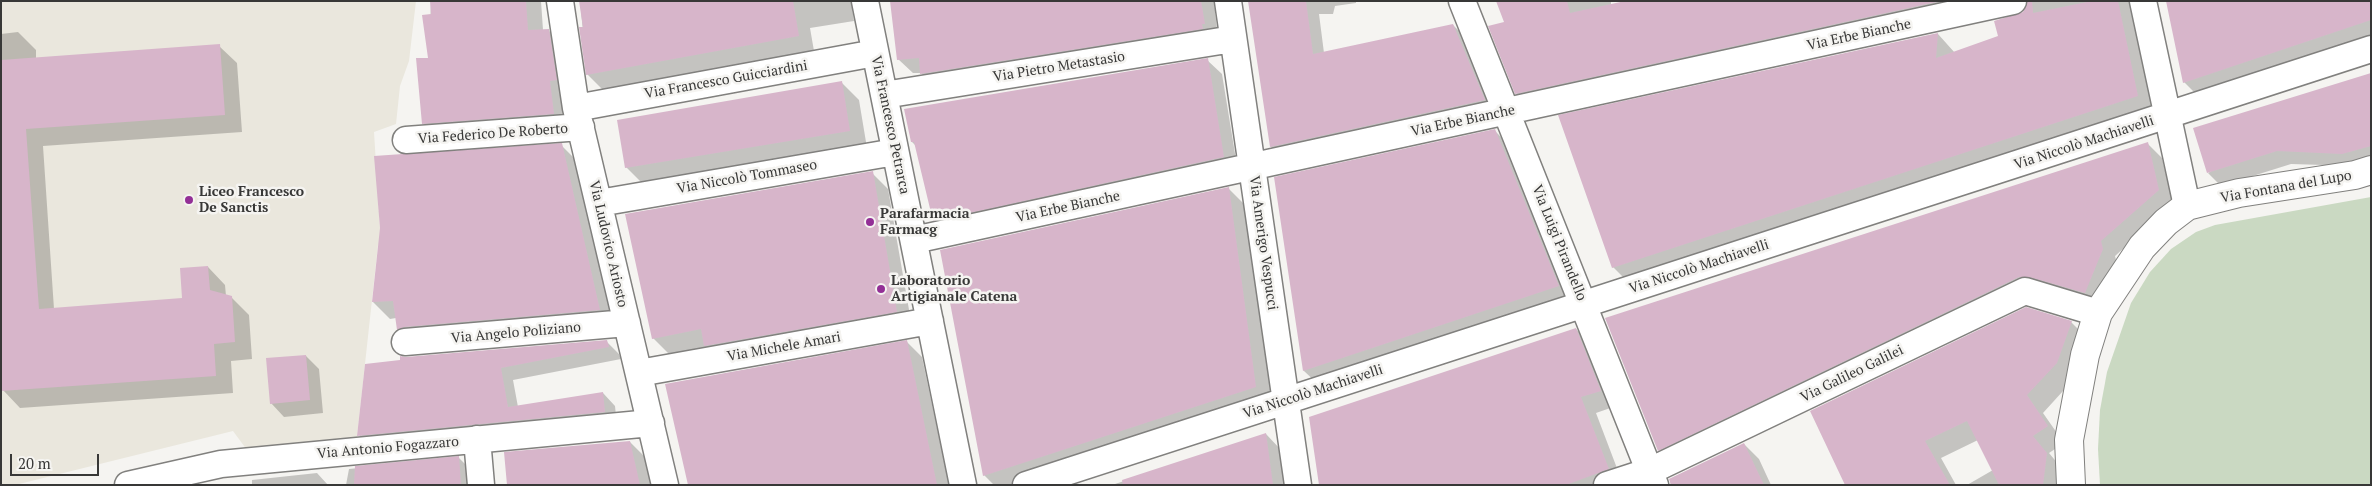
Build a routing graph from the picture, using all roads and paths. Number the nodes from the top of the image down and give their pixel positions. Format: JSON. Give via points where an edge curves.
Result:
{"nodes":[{"id":1,"x":560,"y":1,"type":"edge"},
{"id":2,"x":865,"y":1,"type":"edge"},
{"id":3,"x":1228,"y":1,"type":"edge"},
{"id":4,"x":1462,"y":1,"type":"edge"},
{"id":5,"x":2013,"y":1,"type":"edge"},
{"id":6,"x":2143,"y":1,"type":"edge"},
{"id":7,"x":1233,"y":39,"type":"junction"},
{"id":8,"x":2371,"y":49,"type":"edge"},
{"id":9,"x":875,"y":53,"type":"junction"},
{"id":10,"x":884,"y":95,"type":"junction"},
{"id":11,"x":1506,"y":112,"type":"junction"},
{"id":12,"x":2167,"y":116,"type":"junction"},
{"id":13,"x":578,"y":117,"type":"junction"},
{"id":14,"x":406,"y":140,"type":"dead end"},
{"id":15,"x":895,"y":152,"type":"junction"},
{"id":16,"x":1252,"y":167,"type":"junction"},
{"id":17,"x":2371,"y":170,"type":"edge"},
{"id":18,"x":599,"y":203,"type":"junction"},
{"id":19,"x":2187,"y":206,"type":"junction"},
{"id":20,"x":914,"y":240,"type":"junction"},
{"id":21,"x":1584,"y":305,"type":"junction"},
{"id":22,"x":2098,"y":312,"type":"junction"},
{"id":23,"x":930,"y":321,"type":"junction"},
{"id":24,"x":627,"y":323,"type":"junction"},
{"id":25,"x":406,"y":342,"type":"dead end"},
{"id":26,"x":639,"y":373,"type":"junction"},
{"id":27,"x":1286,"y":401,"type":"junction"},
{"id":28,"x":651,"y":423,"type":"junction"},
{"id":29,"x":477,"y":440,"type":"junction"},
{"id":30,"x":222,"y":474,"type":"edge"},
{"id":31,"x":1653,"y":478,"type":"edge"},
{"id":32,"x":128,"y":485,"type":"edge"},
{"id":33,"x":481,"y":485,"type":"edge"},
{"id":34,"x":665,"y":485,"type":"edge"},
{"id":35,"x":963,"y":485,"type":"edge"},
{"id":36,"x":1026,"y":485,"type":"edge"},
{"id":37,"x":1298,"y":485,"type":"edge"},
{"id":38,"x":1608,"y":485,"type":"edge"},
{"id":39,"x":2071,"y":485,"type":"edge"}],
"edges":[{"from":1,"to":13,"type":"street","name":"Via Ludovico Ariosto"},
{"from":2,"to":9,"type":"street","name":"Via Francesco Petrarca"},
{"from":3,"to":7,"type":"street","name":"Via Amerigo Vespucci"},
{"from":4,"to":11,"type":"street","name":"Via Luigi Pirandello"},
{"from":5,"to":11,"type":"street","name":"Via Erbe Bianche"},
{"from":6,"to":12,"type":"street"},
{"from":7,"to":10,"type":"street","name":"Via Pietro Metastasio"},
{"from":7,"to":16,"type":"street","name":"Via Amerigo Vespucci"},
{"from":8,"to":12,"type":"street","name":"Via Niccolò Machiavelli"},
{"from":9,"to":10,"type":"street","name":"Via Francesco Petrarca"},
{"from":9,"to":13,"type":"street","name":"Via Francesco Guicciardini"},
{"from":10,"to":15,"type":"street","name":"Via Francesco Petrarca"},
{"from":11,"to":16,"type":"street","name":"Via Erbe Bianche"},
{"from":11,"to":21,"type":"street","name":"Via Luigi Pirandello"},
{"from":12,"to":19,"type":"street"},
{"from":12,"to":21,"type":"street","name":"Via Niccolò Machiavelli"},
{"from":13,"to":14,"type":"street","name":"Via Federico De Roberto"},
{"from":13,"to":18,"type":"street","name":"Via Ludovico Ariosto"},
{"from":15,"to":18,"type":"street","name":"Via Niccolò Tommaseo"},
{"from":15,"to":20,"type":"street","name":"Via Francesco Petrarca"},
{"from":16,"to":20,"type":"street","name":"Via Erbe Bianche"},
{"from":16,"to":27,"type":"street","name":"Via Amerigo Vespucci"},
{"from":17,"to":19,"type":"street","name":"Via Fontana del Lupo","via":[[2240,192]]},
{"from":18,"to":24,"type":"street","name":"Via Ludovico Ariosto"},
{"from":19,"to":22,"type":"street","name":"Via Fontana del Lupo","via":[[2142,247]]},
{"from":20,"to":23,"type":"street","name":"Via Francesco Petrarca"},
{"from":21,"to":27,"type":"street","name":"Via Niccolò Machiavelli"},
{"from":21,"to":31,"type":"street","name":"Via Luigi Pirandello"},
{"from":22,"to":31,"type":"street","name":"Via Galileo Galilei","via":[[2025,291]]},
{"from":22,"to":39,"type":"street","name":"Via Fontana del Lupo","via":[[2085,355],[2069,440]]},
{"from":23,"to":26,"type":"street","name":"Via Michele Amari"},
{"from":23,"to":35,"type":"street","name":"Via Francesco Petrarca"},
{"from":24,"to":25,"type":"street","name":"Via Angelo Poliziano"},
{"from":24,"to":26,"type":"street","name":"Via Ludovico Ariosto"},
{"from":26,"to":28,"type":"street","name":"Via Ludovico Ariosto"},
{"from":27,"to":36,"type":"street","name":"Via Niccolò Machiavelli"},
{"from":27,"to":37,"type":"street","name":"Via Amerigo Vespucci"},
{"from":28,"to":29,"type":"street","name":"Via Antonio Fogazzaro"},
{"from":28,"to":34,"type":"street","name":"Via Ludovico Ariosto"},
{"from":29,"to":30,"type":"street","name":"Via Antonio Fogazzaro"},
{"from":29,"to":33,"type":"street"},
{"from":30,"to":32,"type":"street","name":"Via Antonio Fogazzaro"},
{"from":31,"to":38,"type":"street","name":"Via Galileo Galilei"}]}
